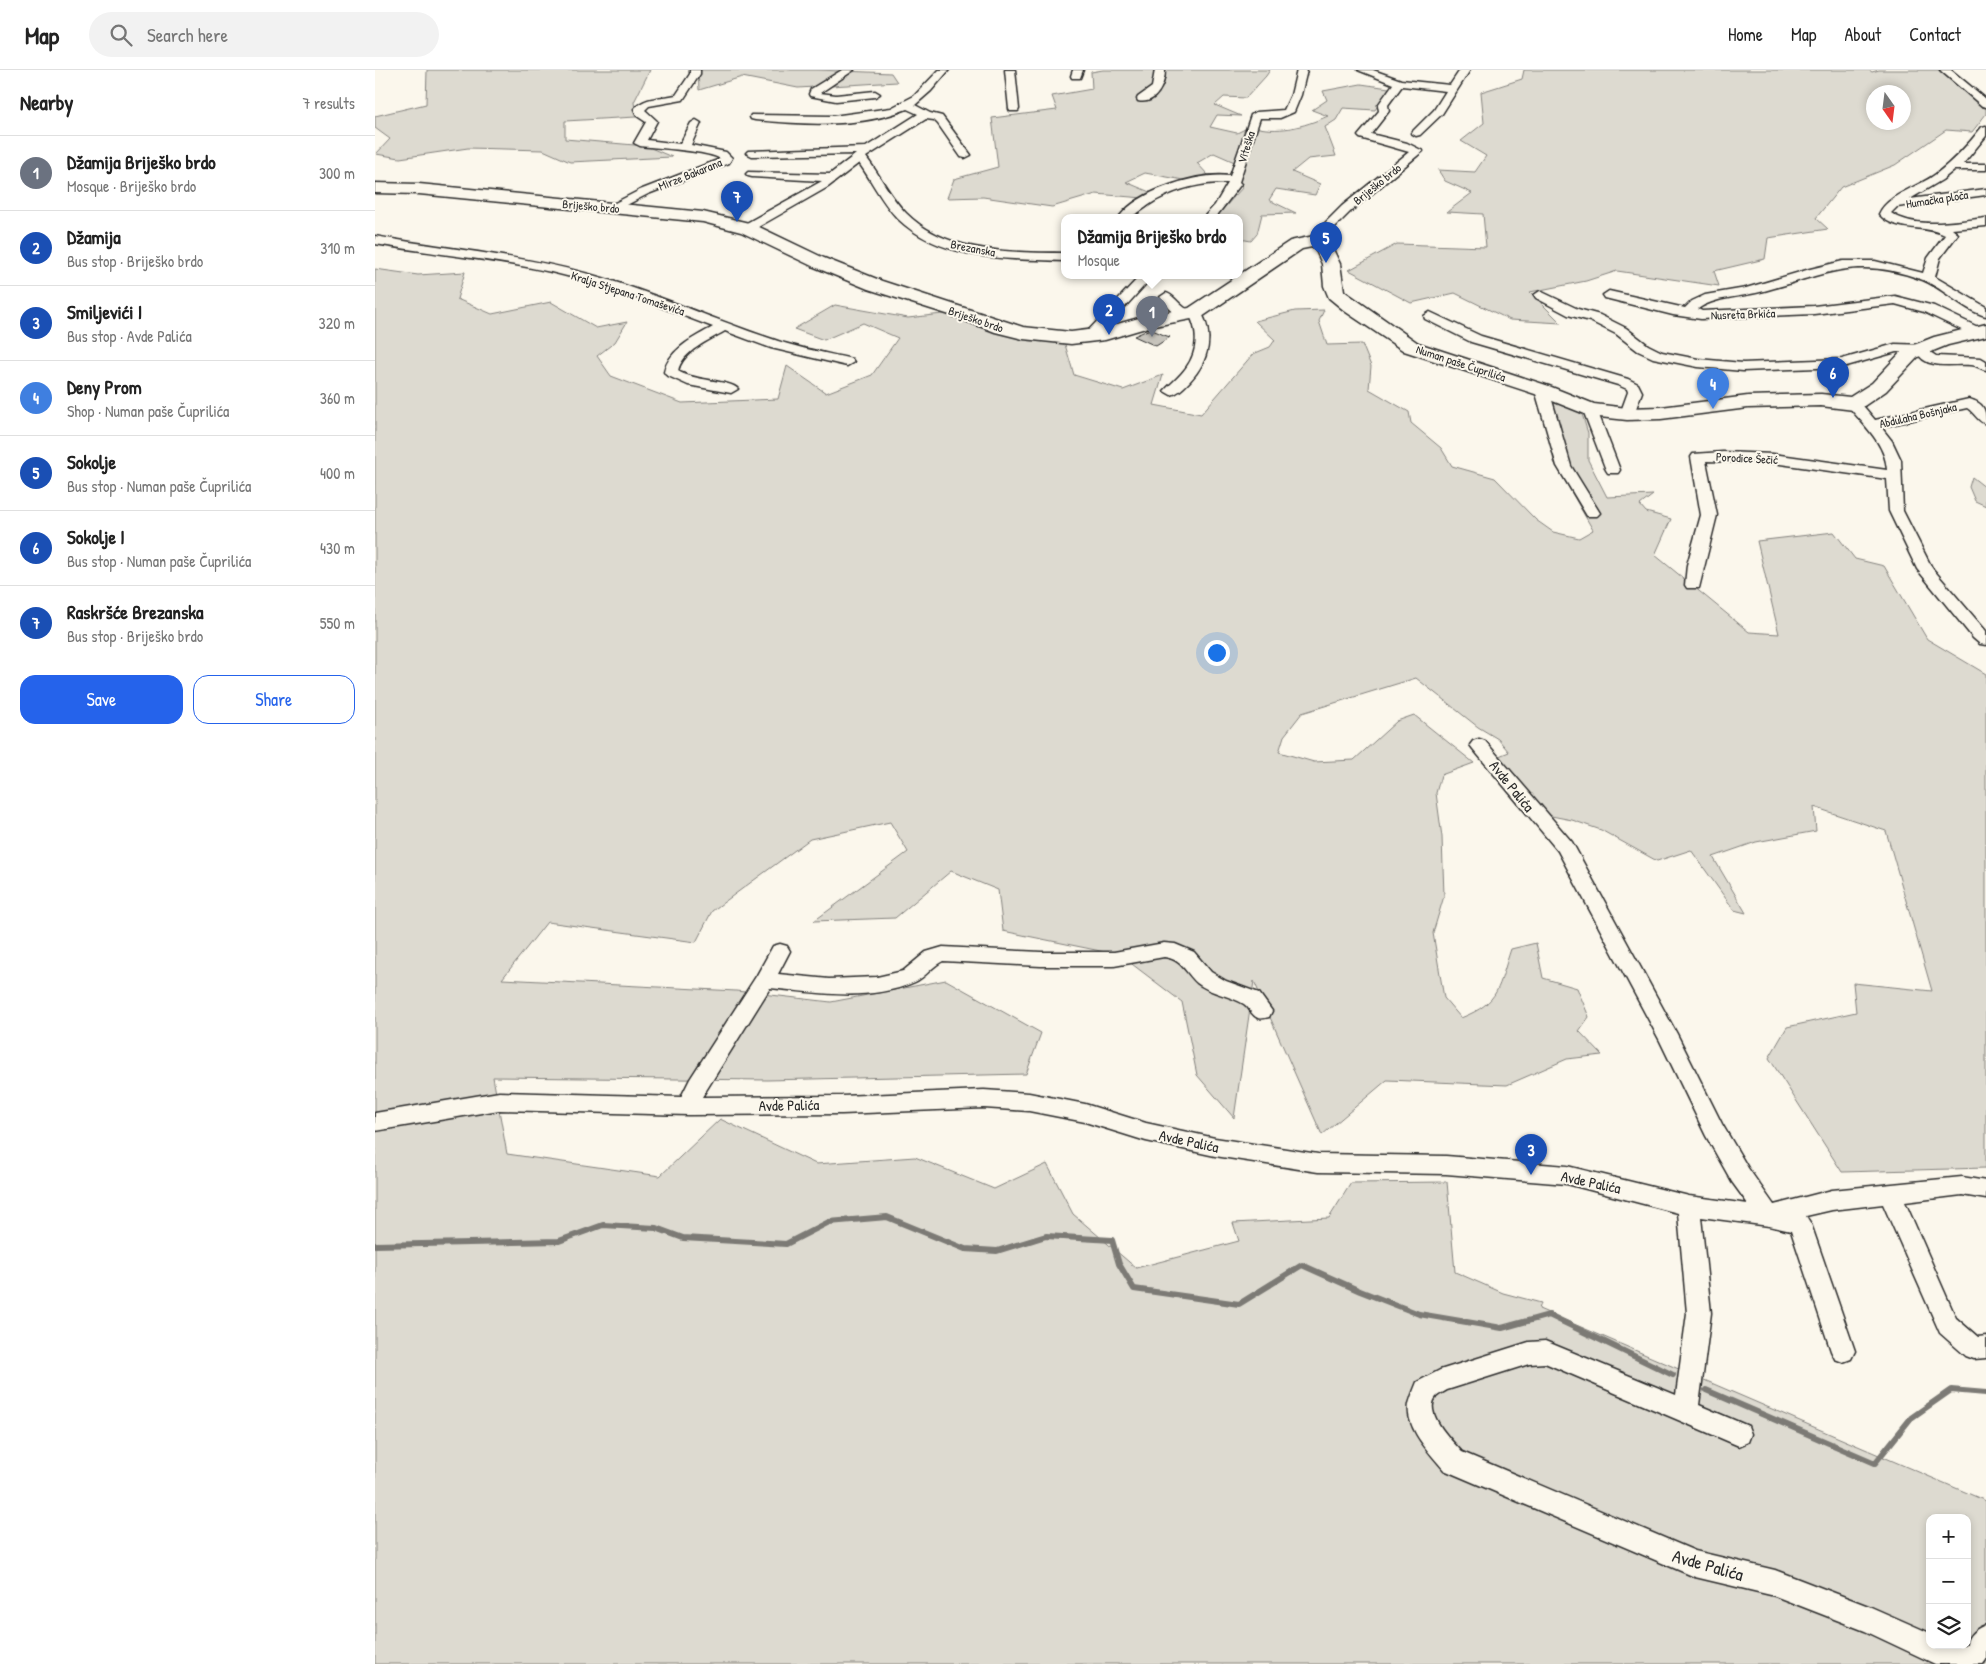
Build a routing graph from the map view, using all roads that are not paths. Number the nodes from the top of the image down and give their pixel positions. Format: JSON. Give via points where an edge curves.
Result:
{"nodes":[{"id":1,"x":695,"y":70,"type":"edge"},
{"id":2,"x":849,"y":70,"type":"edge"},
{"id":3,"x":945,"y":70,"type":"edge"},
{"id":4,"x":1009,"y":70,"type":"edge"},
{"id":5,"x":1160,"y":70,"type":"edge"},
{"id":6,"x":1302,"y":70,"type":"edge"},
{"id":7,"x":1363,"y":70,"type":"edge"},
{"id":8,"x":1465,"y":70,"type":"edge"},
{"id":9,"x":1945,"y":70,"type":"edge"},
{"id":10,"x":1399,"y":83,"type":"junction"},
{"id":11,"x":1452,"y":88,"type":"junction"},
{"id":12,"x":875,"y":94,"type":"dead end"},
{"id":13,"x":1142,"y":99,"type":"dead end"},
{"id":14,"x":1986,"y":104,"type":"edge"},
{"id":15,"x":907,"y":105,"type":"junction"},
{"id":16,"x":1014,"y":109,"type":"dead end"},
{"id":17,"x":924,"y":115,"type":"junction"},
{"id":18,"x":755,"y":117,"type":"dead end"},
{"id":19,"x":696,"y":123,"type":"dead end"},
{"id":20,"x":1986,"y":129,"type":"edge"},
{"id":21,"x":1416,"y":133,"type":"dead end"},
{"id":22,"x":684,"y":147,"type":"junction"},
{"id":23,"x":751,"y":153,"type":"dead end"},
{"id":24,"x":864,"y":153,"type":"junction"},
{"id":25,"x":965,"y":155,"type":"dead end"},
{"id":26,"x":1952,"y":167,"type":"junction"},
{"id":27,"x":1986,"y":167,"type":"edge"},
{"id":28,"x":752,"y":174,"type":"dead end"},
{"id":29,"x":833,"y":178,"type":"junction"},
{"id":30,"x":1235,"y":184,"type":"junction"},
{"id":31,"x":375,"y":188,"type":"edge"},
{"id":32,"x":1986,"y":192,"type":"edge"},
{"id":33,"x":1888,"y":207,"type":"junction"},
{"id":34,"x":613,"y":208,"type":"junction"},
{"id":35,"x":1129,"y":214,"type":"edge"},
{"id":36,"x":1213,"y":214,"type":"edge"},
{"id":37,"x":1986,"y":222,"type":"edge"},
{"id":38,"x":747,"y":228,"type":"junction"},
{"id":39,"x":1946,"y":231,"type":"junction"},
{"id":40,"x":375,"y":240,"type":"edge"},
{"id":41,"x":1314,"y":241,"type":"junction"},
{"id":42,"x":1061,"y":257,"type":"edge"},
{"id":43,"x":1928,"y":278,"type":"junction"},
{"id":44,"x":1144,"y":279,"type":"edge"},
{"id":45,"x":1541,"y":295,"type":"dead end"},
{"id":46,"x":1609,"y":295,"type":"dead end"},
{"id":47,"x":1166,"y":297,"type":"dead end"},
{"id":48,"x":1986,"y":312,"type":"edge"},
{"id":49,"x":1694,"y":313,"type":"junction"},
{"id":50,"x":1191,"y":314,"type":"junction"},
{"id":51,"x":1430,"y":316,"type":"dead end"},
{"id":52,"x":724,"y":326,"type":"junction"},
{"id":53,"x":1982,"y":331,"type":"edge"},
{"id":54,"x":1090,"y":337,"type":"junction"},
{"id":55,"x":1922,"y":348,"type":"junction"},
{"id":56,"x":847,"y":362,"type":"dead end"},
{"id":57,"x":1986,"y":366,"type":"edge"},
{"id":58,"x":731,"y":389,"type":"dead end"},
{"id":59,"x":1542,"y":390,"type":"junction"},
{"id":60,"x":1171,"y":391,"type":"dead end"},
{"id":61,"x":1854,"y":404,"type":"junction"},
{"id":62,"x":1590,"y":410,"type":"junction"},
{"id":63,"x":1627,"y":414,"type":"junction"},
{"id":64,"x":1986,"y":420,"type":"edge"},
{"id":65,"x":1873,"y":425,"type":"junction"},
{"id":66,"x":1613,"y":470,"type":"dead end"},
{"id":67,"x":1896,"y":476,"type":"junction"},
{"id":68,"x":1592,"y":513,"type":"dead end"},
{"id":69,"x":1693,"y":585,"type":"dead end"},
{"id":70,"x":1986,"y":640,"type":"edge"},
{"id":71,"x":1479,"y":745,"type":"dead end"},
{"id":72,"x":781,"y":951,"type":"dead end"},
{"id":73,"x":765,"y":980,"type":"junction"},
{"id":74,"x":1262,"y":1011,"type":"dead end"},
{"id":75,"x":688,"y":1106,"type":"junction"},
{"id":76,"x":375,"y":1122,"type":"edge"},
{"id":77,"x":1986,"y":1190,"type":"edge"},
{"id":78,"x":1889,"y":1194,"type":"junction"},
{"id":79,"x":1689,"y":1206,"type":"junction"},
{"id":80,"x":1769,"y":1216,"type":"junction"},
{"id":81,"x":1986,"y":1348,"type":"edge"},
{"id":82,"x":1843,"y":1351,"type":"dead end"},
{"id":83,"x":1686,"y":1412,"type":"junction"},
{"id":84,"x":1739,"y":1434,"type":"dead end"},
{"id":85,"x":1986,"y":1638,"type":"edge"}],
"edges":[{"from":1,"to":22,"type":"street","name":"Mirze Bakarana","via":[[682,96],[646,103],[639,109],[652,121],[641,144]]},
{"from":2,"to":12,"type":"street","via":[[814,94],[831,97]]},
{"from":3,"to":15,"type":"street"},
{"from":4,"to":16,"type":"street"},
{"from":5,"to":13,"type":"street","via":[[1156,92]]},
{"from":6,"to":30,"type":"street","name":"Viteška","via":[[1289,112],[1279,116],[1255,115]]},
{"from":7,"to":10,"type":"street"},
{"from":8,"to":11,"type":"street"},
{"from":9,"to":14,"type":"street"},
{"from":10,"to":11,"type":"street"},
{"from":10,"to":41,"type":"street","name":"Briješko brdo","via":[[1364,136],[1417,151],[1346,209]]},
{"from":11,"to":21,"type":"street","via":[[1438,112]]},
{"from":15,"to":17,"type":"street","via":[[923,111]]},
{"from":15,"to":18,"type":"street","via":[[853,117],[802,120]]},
{"from":17,"to":24,"type":"street"},
{"from":17,"to":25,"type":"street","via":[[938,118]]},
{"from":19,"to":22,"type":"street","name":"Mirze Bakarana"},
{"from":20,"to":26,"type":"street","name":"Humačka ploča"},
{"from":22,"to":34,"type":"street","name":"Mirze Bakarana","via":[[722,154],[726,160],[644,192]]},
{"from":23,"to":24,"type":"street"},
{"from":24,"to":29,"type":"street"},
{"from":24,"to":42,"type":"street","name":"Brezanska","via":[[894,206],[904,218],[928,235],[968,250]]},
{"from":26,"to":27,"type":"street"},
{"from":26,"to":33,"type":"street","name":"Humačka ploča"},
{"from":28,"to":29,"type":"street"},
{"from":29,"to":38,"type":"street"},
{"from":30,"to":35,"type":"street","via":[[1224,179],[1174,187],[1160,192]]},
{"from":30,"to":36,"type":"street","name":"Viteška"},
{"from":31,"to":34,"type":"street","name":"Briješko brdo","via":[[419,189]]},
{"from":32,"to":33,"type":"street","name":"Humačka ploča"},
{"from":33,"to":39,"type":"street","name":"Humačka ploča","via":[[1885,214],[1894,220]]},
{"from":34,"to":38,"type":"street","name":"Briješko brdo","via":[[703,217]]},
{"from":37,"to":39,"type":"street","name":"Humačka ploča"},
{"from":38,"to":54,"type":"street","name":"Briješko brdo","via":[[859,279],[1002,328],[1045,337]]},
{"from":39,"to":43,"type":"street"},
{"from":40,"to":52,"type":"street","name":"Kralja Stjepana Tomaševića","via":[[488,256],[561,271]]},
{"from":41,"to":50,"type":"street","name":"Briješko brdo","via":[[1296,245]]},
{"from":41,"to":59,"type":"street","name":"Numan paše Čuprilića","via":[[1322,245],[1331,264],[1336,294],[1411,347]]},
{"from":43,"to":48,"type":"street"},
{"from":43,"to":49,"type":"street","name":"Nusreta Brkića","via":[[1880,266],[1858,264],[1824,268],[1745,292],[1708,299],[1691,308]]},
{"from":44,"to":54,"type":"street"},
{"from":45,"to":55,"type":"street","via":[[1573,312],[1615,327],[1651,352],[1698,363],[1743,367],[1843,363],[1895,348]]},
{"from":46,"to":49,"type":"street"},
{"from":47,"to":50,"type":"street","via":[[1173,306]]},
{"from":49,"to":53,"type":"street","name":"Nusreta Brkića","via":[[1777,313],[1895,300],[1929,309]]},
{"from":50,"to":54,"type":"street","name":"Briješko brdo"},
{"from":50,"to":60,"type":"street","via":[[1201,324],[1201,354],[1183,382]]},
{"from":51,"to":63,"type":"street","name":"Numan paše Čuprilića","via":[[1476,339],[1623,382],[1633,387],[1635,392]]},
{"from":52,"to":56,"type":"street","name":"Kralja Stjepana Tomaševića","via":[[776,345]]},
{"from":52,"to":58,"type":"street","via":[[680,355],[673,362],[671,372],[694,383]]},
{"from":53,"to":55,"type":"street"},
{"from":55,"to":57,"type":"street","via":[[1924,354],[1933,360],[1976,361]]},
{"from":55,"to":61,"type":"street","via":[[1911,353],[1879,387]]},
{"from":59,"to":62,"type":"street","name":"Numan paše Čuprilića"},
{"from":59,"to":68,"type":"street","via":[[1564,466]]},
{"from":61,"to":63,"type":"street","name":"Numan paše Čuprilića","via":[[1821,400],[1748,402],[1661,414]]},
{"from":61,"to":65,"type":"street","name":"Abdulaha Bošnjaka"},
{"from":62,"to":63,"type":"street","name":"Numan paše Čuprilića"},
{"from":62,"to":66,"type":"street"},
{"from":64,"to":65,"type":"street","name":"Abdulaha Bošnjaka","via":[[1969,403]]},
{"from":65,"to":67,"type":"street","name":"Abdulaha Bošnjaka","via":[[1885,440],[1894,460]]},
{"from":67,"to":69,"type":"street","name":"Porodice Šečić","via":[[1775,459],[1698,456],[1709,515],[1695,565]]},
{"from":67,"to":70,"type":"street","name":"Abdulaha Bošnjaka","via":[[1896,511],[1925,569]]},
{"from":71,"to":80,"type":"street","name":"Avde Palića","via":[[1565,847],[1670,1040],[1714,1130]]},
{"from":72,"to":73,"type":"street"},
{"from":73,"to":74,"type":"street","via":[[844,987],[875,985],[911,975],[933,956],[943,954],[1114,959],[1164,950],[1187,957],[1204,977],[1251,999]]},
{"from":73,"to":75,"type":"street","via":[[697,1085]]},
{"from":75,"to":76,"type":"street","name":"Avde Palića","via":[[499,1102]]},
{"from":75,"to":79,"type":"street","name":"Avde Palića","via":[[841,1105],[984,1099],[1029,1102],[1085,1113],[1215,1148],[1318,1163],[1446,1165],[1567,1175]]},
{"from":77,"to":78,"type":"street","name":"Avde Palića","via":[[1962,1186]]},
{"from":78,"to":80,"type":"street","name":"Avde Palića","via":[[1832,1200]]},
{"from":78,"to":81,"type":"street","via":[[1948,1325],[1974,1348]]},
{"from":79,"to":80,"type":"street","name":"Avde Palića"},
{"from":79,"to":83,"type":"street","via":[[1699,1313]]},
{"from":80,"to":82,"type":"street","name":"Avde Palića","via":[[1800,1224]]},
{"from":83,"to":84,"type":"street","name":"Avde Palića"},
{"from":83,"to":85,"type":"street","name":"Avde Palića","via":[[1545,1352],[1440,1381],[1426,1390],[1421,1406],[1424,1422],[1453,1461],[1614,1531],[1695,1564],[1775,1583],[1871,1620],[1957,1660],[1971,1658]]}]}
